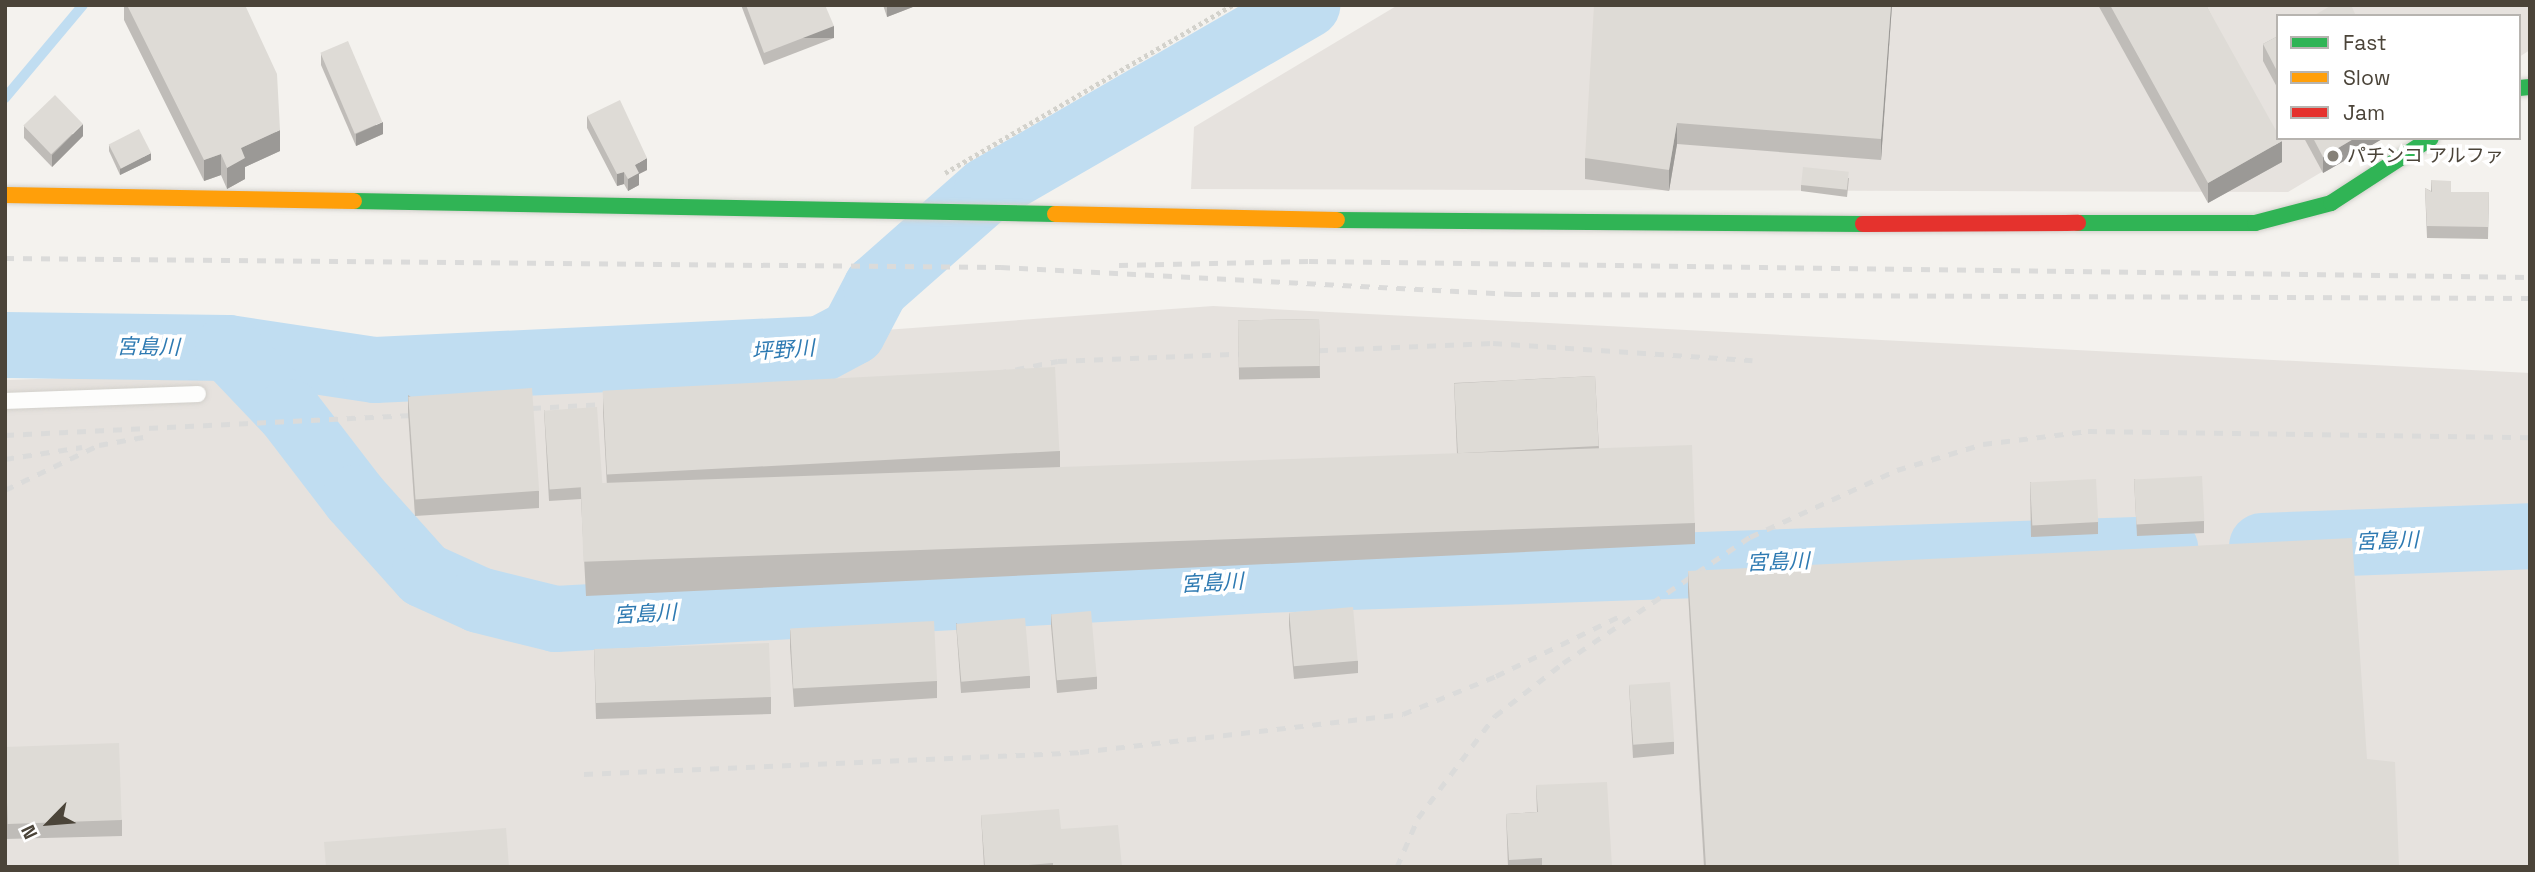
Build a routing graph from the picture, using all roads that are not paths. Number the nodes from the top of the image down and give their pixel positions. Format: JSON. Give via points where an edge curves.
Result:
{"nodes":[{"id":1,"x":2428,"y":140,"type":"edge"},
{"id":2,"x":5,"y":195,"type":"edge"},
{"id":3,"x":198,"y":394,"type":"dead end"},
{"id":4,"x":5,"y":401,"type":"edge"}],
"edges":[{"from":1,"to":2,"type":"street","via":[[2332,203],[2255,223],[1568,224]]},
{"from":3,"to":4,"type":"lane"}]}
